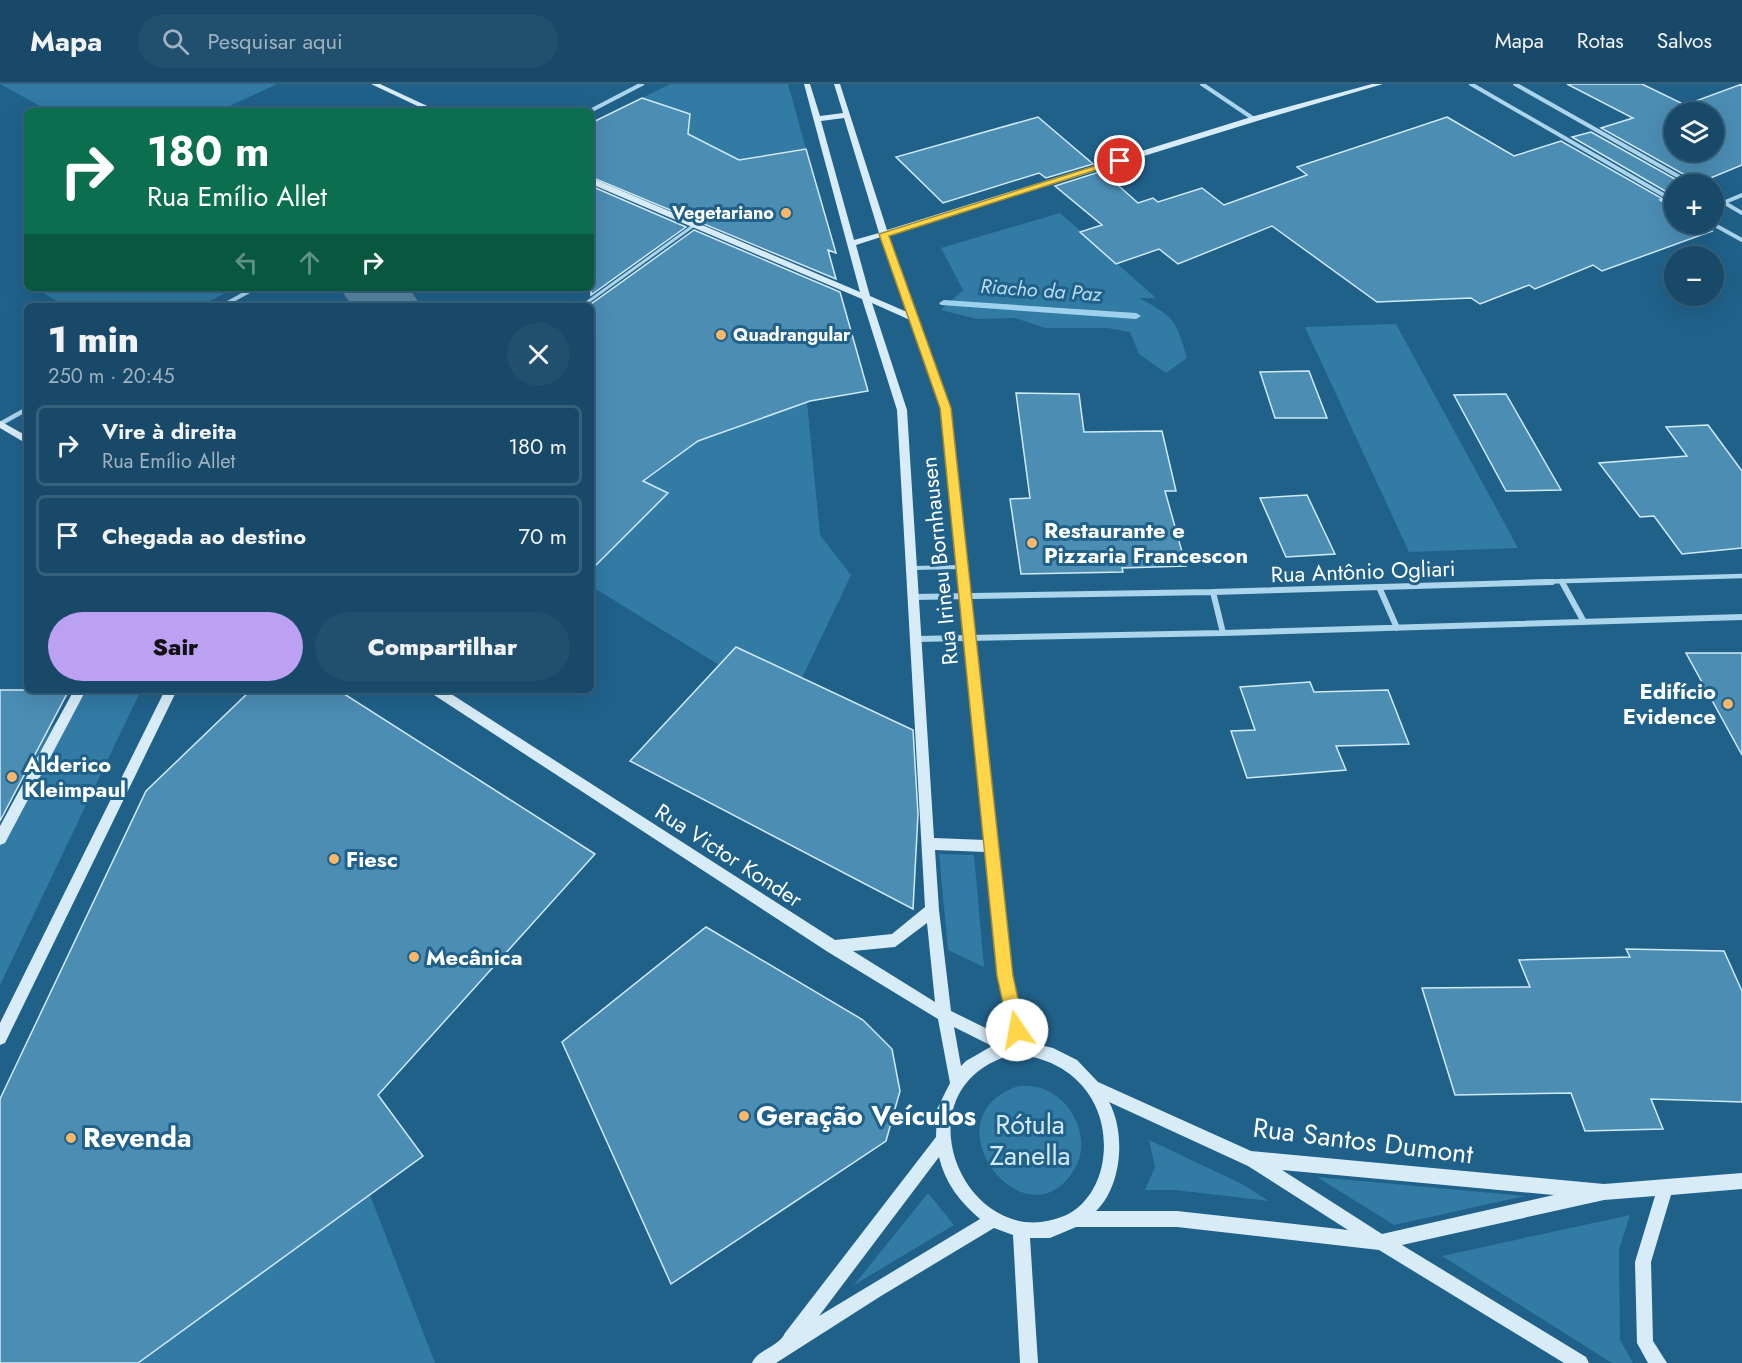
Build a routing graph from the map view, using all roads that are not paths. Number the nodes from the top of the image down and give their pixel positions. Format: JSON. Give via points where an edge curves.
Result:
{"nodes":[{"id":1,"x":374,"y":84,"type":"edge"},
{"id":2,"x":642,"y":84,"type":"edge"},
{"id":3,"x":807,"y":84,"type":"edge"},
{"id":4,"x":837,"y":84,"type":"edge"},
{"id":5,"x":1202,"y":84,"type":"edge"},
{"id":6,"x":1380,"y":84,"type":"edge"},
{"id":7,"x":1471,"y":84,"type":"edge"},
{"id":8,"x":1515,"y":84,"type":"edge"},
{"id":9,"x":427,"y":108,"type":"edge"},
{"id":10,"x":594,"y":109,"type":"edge"},
{"id":11,"x":847,"y":116,"type":"junction"},
{"id":12,"x":816,"y":119,"type":"junction"},
{"id":13,"x":1254,"y":119,"type":"junction"},
{"id":14,"x":1674,"y":174,"type":"edge"},
{"id":15,"x":594,"y":182,"type":"edge"},
{"id":16,"x":1664,"y":195,"type":"edge"},
{"id":17,"x":1742,"y":195,"type":"edge"},
{"id":18,"x":1724,"y":202,"type":"joint"},
{"id":19,"x":1742,"y":213,"type":"edge"},
{"id":20,"x":693,"y":226,"type":"junction"},
{"id":21,"x":1724,"y":230,"type":"edge"},
{"id":22,"x":884,"y":234,"type":"junction"},
{"id":23,"x":1742,"y":240,"type":"edge"},
{"id":24,"x":851,"y":244,"type":"junction"},
{"id":25,"x":250,"y":291,"type":"edge"},
{"id":26,"x":866,"y":298,"type":"junction"},
{"id":27,"x":228,"y":303,"type":"edge"},
{"id":28,"x":586,"y":303,"type":"edge"},
{"id":29,"x":914,"y":318,"type":"junction"},
{"id":30,"x":24,"y":412,"type":"edge"},
{"id":31,"x":0,"y":424,"type":"edge"},
{"id":32,"x":24,"y":439,"type":"edge"},
{"id":33,"x":962,"y":567,"type":"junction"},
{"id":34,"x":912,"y":568,"type":"junction"},
{"id":35,"x":1742,"y":576,"type":"edge"},
{"id":36,"x":1562,"y":581,"type":"junction"},
{"id":37,"x":1379,"y":587,"type":"junction"},
{"id":38,"x":1213,"y":592,"type":"junction"},
{"id":39,"x":914,"y":597,"type":"junction"},
{"id":40,"x":965,"y":598,"type":"junction"},
{"id":41,"x":1742,"y":617,"type":"edge"},
{"id":42,"x":1584,"y":622,"type":"junction"},
{"id":43,"x":1397,"y":628,"type":"junction"},
{"id":44,"x":1223,"y":633,"type":"junction"},
{"id":45,"x":970,"y":638,"type":"junction"},
{"id":46,"x":916,"y":639,"type":"junction"},
{"id":47,"x":78,"y":693,"type":"edge"},
{"id":48,"x":170,"y":693,"type":"edge"},
{"id":49,"x":440,"y":693,"type":"edge"},
{"id":50,"x":0,"y":839,"type":"edge"},
{"id":51,"x":928,"y":844,"type":"junction"},
{"id":52,"x":992,"y":846,"type":"junction"},
{"id":53,"x":932,"y":910,"type":"junction"},
{"id":54,"x":833,"y":947,"type":"junction"},
{"id":55,"x":944,"y":1015,"type":"junction"},
{"id":56,"x":0,"y":1038,"type":"edge"},
{"id":57,"x":1016,"y":1048,"type":"junction"},
{"id":58,"x":957,"y":1083,"type":"junction"},
{"id":59,"x":1093,"y":1087,"type":"junction"},
{"id":60,"x":943,"y":1140,"type":"junction"},
{"id":61,"x":1250,"y":1159,"type":"junction"},
{"id":62,"x":1742,"y":1181,"type":"edge"},
{"id":63,"x":1665,"y":1187,"type":"junction"},
{"id":64,"x":1604,"y":1192,"type":"junction"},
{"id":65,"x":1076,"y":1219,"type":"junction"},
{"id":66,"x":993,"y":1220,"type":"junction"},
{"id":67,"x":1021,"y":1230,"type":"junction"},
{"id":68,"x":1381,"y":1242,"type":"junction"},
{"id":69,"x":784,"y":1348,"type":"junction"},
{"id":70,"x":761,"y":1363,"type":"edge"},
{"id":71,"x":1029,"y":1363,"type":"edge"},
{"id":72,"x":1580,"y":1363,"type":"edge"},
{"id":73,"x":1658,"y":1363,"type":"edge"}],
"edges":[{"from":1,"to":9,"type":"street"},
{"from":2,"to":10,"type":"street"},
{"from":3,"to":12,"type":"street","name":"Rua Irineu Bornhausen"},
{"from":4,"to":11,"type":"street","name":"Rua Irineu Bornhausen"},
{"from":5,"to":13,"type":"street"},
{"from":6,"to":13,"type":"street"},
{"from":7,"to":16,"type":"street"},
{"from":8,"to":14,"type":"street"},
{"from":11,"to":12,"type":"street"},
{"from":11,"to":22,"type":"street","name":"Rua Irineu Bornhausen"},
{"from":12,"to":24,"type":"street","name":"Rua Irineu Bornhausen"},
{"from":13,"to":22,"type":"street"},
{"from":15,"to":20,"type":"street"},
{"from":17,"to":18,"type":"street"},
{"from":18,"to":19,"type":"street"},
{"from":20,"to":26,"type":"street"},
{"from":20,"to":28,"type":"lane"},
{"from":21,"to":23,"type":"street"},
{"from":22,"to":24,"type":"street"},
{"from":22,"to":29,"type":"street","name":"Rua Irineu Bornhausen"},
{"from":24,"to":26,"type":"street","name":"Rua Irineu Bornhausen"},
{"from":25,"to":27,"type":"street"},
{"from":26,"to":29,"type":"street"},
{"from":26,"to":34,"type":"street","name":"Rua Irineu Bornhausen","via":[[902,410]]},
{"from":29,"to":33,"type":"street","name":"Rua Irineu Bornhausen","via":[[945,408]]},
{"from":30,"to":31,"type":"street"},
{"from":31,"to":32,"type":"street"},
{"from":33,"to":34,"type":"lane"},
{"from":33,"to":40,"type":"street","name":"Rua Irineu Bornhausen"},
{"from":34,"to":39,"type":"street","name":"Rua Irineu Bornhausen"},
{"from":35,"to":36,"type":"street","name":"Rua Antônio Ogliari"},
{"from":36,"to":37,"type":"street","name":"Rua Antônio Ogliari"},
{"from":36,"to":42,"type":"street"},
{"from":37,"to":38,"type":"street","name":"Rua Antônio Ogliari"},
{"from":37,"to":43,"type":"street"},
{"from":38,"to":40,"type":"street","name":"Rua Antônio Ogliari"},
{"from":38,"to":44,"type":"street"},
{"from":39,"to":40,"type":"street","name":"Rua Antônio Ogliari"},
{"from":39,"to":46,"type":"street","name":"Rua Irineu Bornhausen"},
{"from":40,"to":45,"type":"street","name":"Rua Irineu Bornhausen"},
{"from":41,"to":42,"type":"street"},
{"from":42,"to":43,"type":"street"},
{"from":43,"to":44,"type":"street"},
{"from":44,"to":45,"type":"street"},
{"from":45,"to":46,"type":"street"},
{"from":45,"to":52,"type":"street","name":"Rua Irineu Bornhausen"},
{"from":46,"to":51,"type":"street","name":"Rua Irineu Bornhausen"},
{"from":47,"to":50,"type":"street"},
{"from":48,"to":56,"type":"street"},
{"from":49,"to":54,"type":"street","name":"Rua Victor Konder"},
{"from":51,"to":52,"type":"street"},
{"from":51,"to":53,"type":"street","name":"Rua Irineu Bornhausen"},
{"from":52,"to":57,"type":"street","name":"Rua Irineu Bornhausen"},
{"from":53,"to":54,"type":"street","via":[[895,939]]},
{"from":53,"to":55,"type":"street","name":"Rua Irineu Bornhausen"},
{"from":54,"to":55,"type":"street","name":"Rua Victor Konder"},
{"from":55,"to":57,"type":"street","name":"Rua Victor Konder"},
{"from":55,"to":58,"type":"street"},
{"from":57,"to":58,"type":"street","via":[[990,1054],[971,1066]]},
{"from":57,"to":59,"type":"street","via":[[1047,1053],[1072,1065]]},
{"from":58,"to":60,"type":"street","via":[[945,1109]]},
{"from":59,"to":61,"type":"street","name":"Rua Santos Dumont"},
{"from":59,"to":65,"type":"street","via":[[1107,1113],[1113,1142],[1109,1172],[1098,1199]]},
{"from":60,"to":66,"type":"street","via":[[950,1171],[968,1199]]},
{"from":60,"to":69,"type":"street"},
{"from":61,"to":64,"type":"street","name":"Rua Santos Dumont"},
{"from":61,"to":68,"type":"street"},
{"from":62,"to":63,"type":"street","name":"Rua Santos Dumont"},
{"from":63,"to":64,"type":"street","name":"Rua Santos Dumont"},
{"from":63,"to":73,"type":"street","via":[[1643,1262],[1645,1343]]},
{"from":64,"to":68,"type":"street","name":"Rua Santos Dumont"},
{"from":65,"to":67,"type":"street","via":[[1050,1230]]},
{"from":65,"to":68,"type":"street","via":[[1178,1219]]},
{"from":66,"to":67,"type":"street"},
{"from":66,"to":69,"type":"street"},
{"from":67,"to":71,"type":"street"},
{"from":68,"to":72,"type":"street"},
{"from":69,"to":70,"type":"street"}]}
